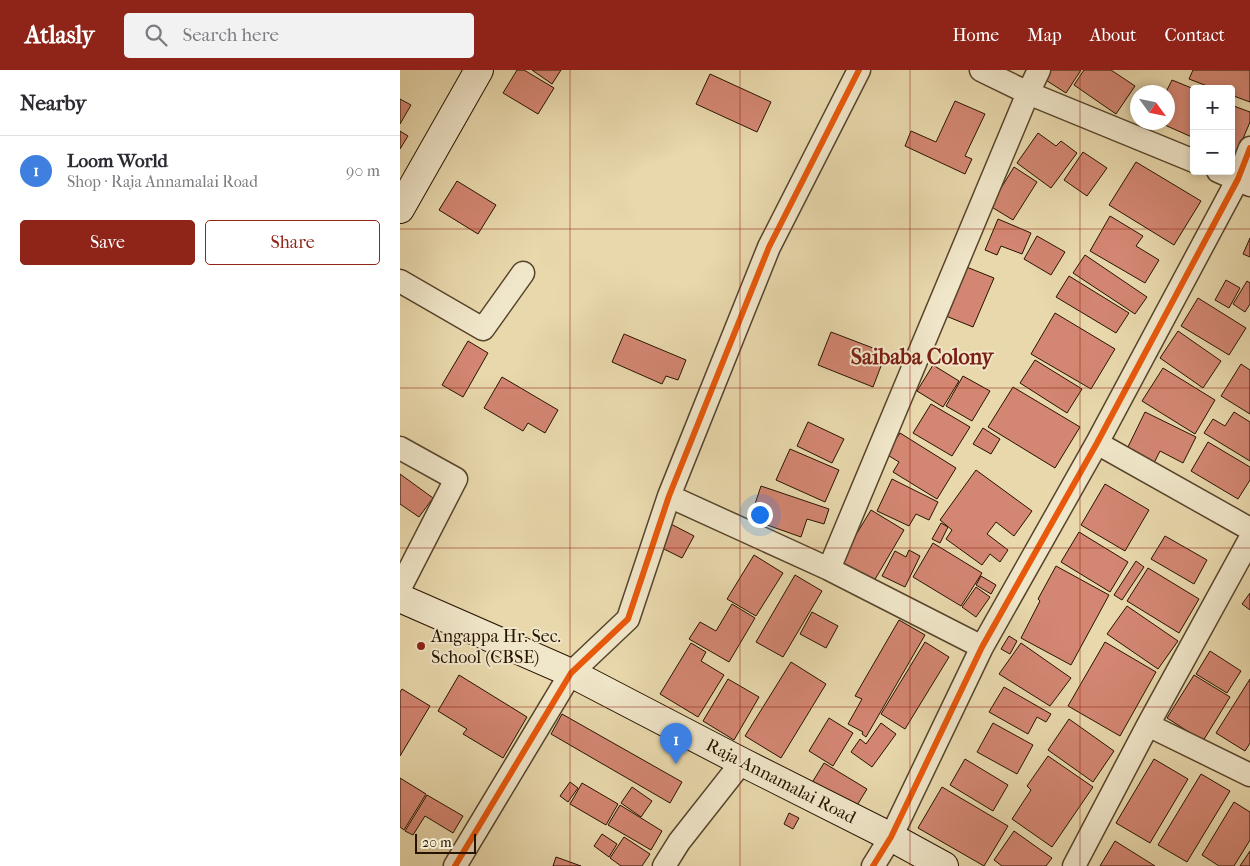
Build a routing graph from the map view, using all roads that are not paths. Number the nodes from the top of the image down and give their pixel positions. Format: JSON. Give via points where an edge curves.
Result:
{"nodes":[{"id":1,"x":479,"y":70,"type":"edge"},
{"id":2,"x":859,"y":70,"type":"edge"},
{"id":3,"x":981,"y":70,"type":"edge"},
{"id":4,"x":1039,"y":70,"type":"edge"},
{"id":5,"x":1028,"y":93,"type":"junction"},
{"id":6,"x":1250,"y":148,"type":"edge"},
{"id":7,"x":1190,"y":159,"type":"edge"},
{"id":8,"x":1235,"y":179,"type":"edge"},
{"id":9,"x":401,"y":205,"type":"edge"},
{"id":10,"x":524,"y":273,"type":"dead end"},
{"id":11,"x":400,"y":281,"type":"edge"},
{"id":12,"x":1097,"y":443,"type":"junction"},
{"id":13,"x":400,"y":448,"type":"edge"},
{"id":14,"x":669,"y":496,"type":"junction"},
{"id":15,"x":1250,"y":528,"type":"edge"},
{"id":16,"x":1250,"y":539,"type":"edge"},
{"id":17,"x":829,"y":569,"type":"junction"},
{"id":18,"x":400,"y":588,"type":"edge"},
{"id":19,"x":400,"y":598,"type":"edge"},
{"id":20,"x":982,"y":648,"type":"junction"},
{"id":21,"x":571,"y":673,"type":"junction"},
{"id":22,"x":1148,"y":725,"type":"junction"},
{"id":23,"x":742,"y":762,"type":"junction"},
{"id":24,"x":1250,"y":775,"type":"edge"},
{"id":25,"x":891,"y":837,"type":"junction"},
{"id":26,"x":455,"y":866,"type":"edge"},
{"id":27,"x":664,"y":866,"type":"edge"},
{"id":28,"x":873,"y":866,"type":"edge"},
{"id":29,"x":944,"y":866,"type":"edge"},
{"id":30,"x":1074,"y":866,"type":"edge"}],
"edges":[{"from":1,"to":9,"type":"street"},
{"from":2,"to":14,"type":"street","via":[[769,247]]},
{"from":3,"to":5,"type":"street"},
{"from":4,"to":5,"type":"street"},
{"from":5,"to":7,"type":"street"},
{"from":5,"to":17,"type":"street"},
{"from":6,"to":8,"type":"street"},
{"from":8,"to":12,"type":"street"},
{"from":10,"to":11,"type":"street","via":[[483,329]]},
{"from":12,"to":15,"type":"street"},
{"from":12,"to":20,"type":"street"},
{"from":13,"to":18,"type":"street","via":[[456,479]]},
{"from":14,"to":17,"type":"street"},
{"from":14,"to":21,"type":"street","via":[[628,619]]},
{"from":16,"to":22,"type":"street"},
{"from":17,"to":20,"type":"street"},
{"from":19,"to":21,"type":"street","name":"Raja Annamalai Road"},
{"from":20,"to":25,"type":"street"},
{"from":21,"to":23,"type":"street","name":"Raja Annamalai Road"},
{"from":21,"to":26,"type":"street"},
{"from":22,"to":24,"type":"street"},
{"from":22,"to":30,"type":"street"},
{"from":23,"to":25,"type":"street","name":"Raja Annamalai Road"},
{"from":23,"to":27,"type":"street"},
{"from":25,"to":28,"type":"street"},
{"from":25,"to":29,"type":"street","name":"Raja Annamalai Road"}]}
